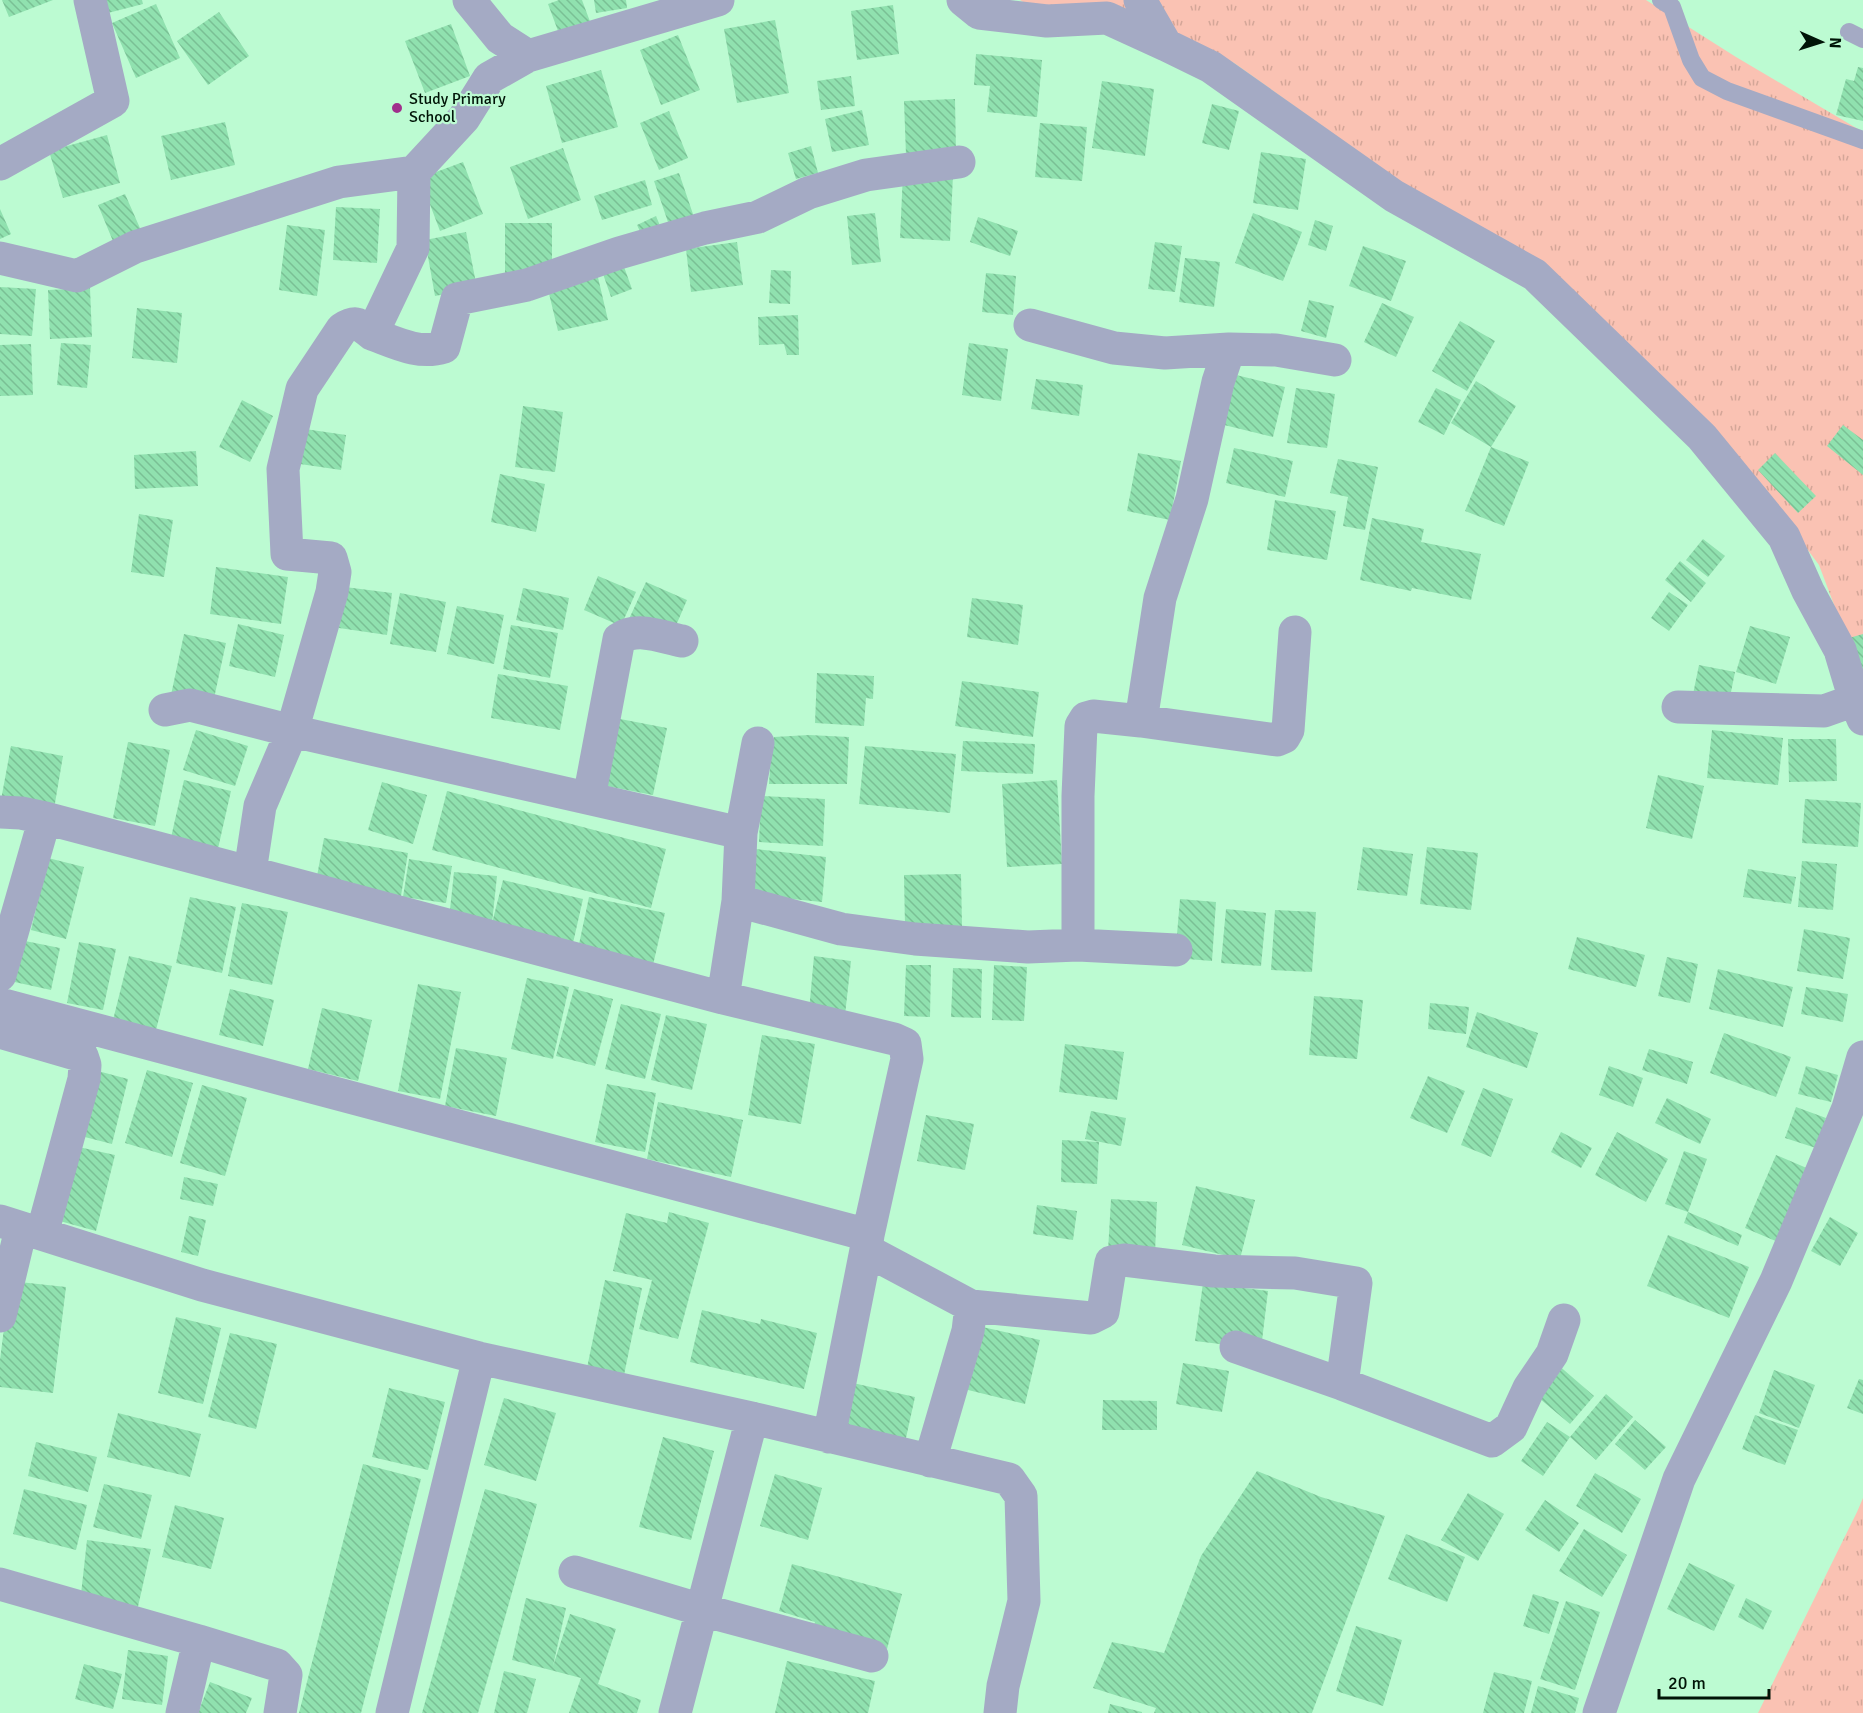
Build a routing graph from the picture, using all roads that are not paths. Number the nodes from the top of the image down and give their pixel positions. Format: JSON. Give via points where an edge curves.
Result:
{"nodes":[{"id":1,"x":90,"y":0,"type":"edge"},
{"id":2,"x":469,"y":0,"type":"edge"},
{"id":3,"x":718,"y":0,"type":"edge"},
{"id":4,"x":963,"y":0,"type":"edge"},
{"id":5,"x":1140,"y":0,"type":"edge"},
{"id":6,"x":1661,"y":0,"type":"edge"},
{"id":7,"x":1166,"y":45,"type":"junction"},
{"id":8,"x":528,"y":56,"type":"junction"},
{"id":9,"x":1863,"y":140,"type":"edge"},
{"id":10,"x":959,"y":162,"type":"dead end"},
{"id":11,"x":0,"y":164,"type":"edge"},
{"id":12,"x":414,"y":172,"type":"junction"},
{"id":13,"x":0,"y":258,"type":"edge"},
{"id":14,"x":1030,"y":325,"type":"dead end"},
{"id":15,"x":372,"y":334,"type":"junction"},
{"id":16,"x":1229,"y":349,"type":"junction"},
{"id":17,"x":1335,"y":360,"type":"dead end"},
{"id":18,"x":1295,"y":632,"type":"dead end"},
{"id":19,"x":682,"y":641,"type":"dead end"},
{"id":20,"x":1678,"y":707,"type":"dead end"},
{"id":21,"x":165,"y":710,"type":"dead end"},
{"id":22,"x":1859,"y":710,"type":"edge"},
{"id":23,"x":1141,"y":721,"type":"junction"},
{"id":24,"x":292,"y":731,"type":"junction"},
{"id":25,"x":758,"y":743,"type":"dead end"},
{"id":26,"x":589,"y":798,"type":"junction"},
{"id":27,"x":0,"y":812,"type":"edge"},
{"id":28,"x":45,"y":818,"type":"junction"},
{"id":29,"x":741,"y":833,"type":"junction"},
{"id":30,"x":250,"y":872,"type":"junction"},
{"id":31,"x":738,"y":901,"type":"junction"},
{"id":32,"x":1078,"y":945,"type":"junction"},
{"id":33,"x":1176,"y":950,"type":"dead end"},
{"id":34,"x":0,"y":975,"type":"edge"},
{"id":35,"x":723,"y":998,"type":"junction"},
{"id":36,"x":0,"y":1004,"type":"edge"},
{"id":37,"x":0,"y":1032,"type":"edge"},
{"id":38,"x":1863,"y":1058,"type":"edge"},
{"id":39,"x":21,"y":1228,"type":"edge"},
{"id":40,"x":867,"y":1243,"type":"junction"},
{"id":41,"x":971,"y":1306,"type":"junction"},
{"id":42,"x":0,"y":1316,"type":"edge"},
{"id":43,"x":1564,"y":1320,"type":"dead end"},
{"id":44,"x":1236,"y":1347,"type":"dead end"},
{"id":45,"x":479,"y":1358,"type":"junction"},
{"id":46,"x":1342,"y":1384,"type":"junction"},
{"id":47,"x":752,"y":1418,"type":"junction"},
{"id":48,"x":829,"y":1437,"type":"junction"},
{"id":49,"x":930,"y":1461,"type":"junction"},
{"id":50,"x":575,"y":1572,"type":"dead end"},
{"id":51,"x":0,"y":1584,"type":"edge"},
{"id":52,"x":702,"y":1610,"type":"junction"},
{"id":53,"x":199,"y":1641,"type":"junction"},
{"id":54,"x":872,"y":1656,"type":"dead end"},
{"id":55,"x":182,"y":1713,"type":"edge"},
{"id":56,"x":280,"y":1713,"type":"edge"},
{"id":57,"x":392,"y":1713,"type":"edge"},
{"id":58,"x":675,"y":1713,"type":"edge"},
{"id":59,"x":1000,"y":1713,"type":"edge"},
{"id":60,"x":1599,"y":1713,"type":"edge"}],
"edges":[{"from":1,"to":11,"type":"street","via":[[113,101]]},
{"from":2,"to":8,"type":"street","via":[[500,38]]},
{"from":3,"to":8,"type":"street"},
{"from":4,"to":7,"type":"street","via":[[979,13],[1047,21],[1107,18]]},
{"from":5,"to":7,"type":"street"},
{"from":6,"to":9,"type":"lane","via":[[1672,7],[1690,60],[1702,78],[1726,91]]},
{"from":7,"to":22,"type":"street","via":[[1211,68],[1394,196],[1535,275],[1702,437],[1784,537],[1840,650]]},
{"from":8,"to":12,"type":"street","via":[[489,78],[465,118]]},
{"from":10,"to":15,"type":"street","via":[[866,175],[808,193],[758,217],[619,253],[527,285],[457,299],[444,347],[432,351],[411,349]]},
{"from":12,"to":13,"type":"street","via":[[339,182],[135,247],[77,276]]},
{"from":12,"to":15,"type":"street","via":[[413,248]]},
{"from":14,"to":16,"type":"street","via":[[1124,349],[1165,353]]},
{"from":15,"to":24,"type":"street","via":[[358,324],[351,323],[342,329],[302,389],[283,469],[287,554],[331,558],[335,572]]},
{"from":16,"to":17,"type":"street","via":[[1276,350]]},
{"from":16,"to":23,"type":"street","via":[[1192,499],[1160,598]]},
{"from":18,"to":23,"type":"street","via":[[1288,730],[1284,737],[1277,740]]},
{"from":19,"to":26,"type":"street","via":[[635,632],[619,639]]},
{"from":20,"to":22,"type":"street"},
{"from":21,"to":24,"type":"street","via":[[190,705]]},
{"from":23,"to":32,"type":"street","via":[[1094,716],[1086,718],[1081,726]]},
{"from":24,"to":26,"type":"street"},
{"from":24,"to":30,"type":"street","via":[[260,806]]},
{"from":25,"to":29,"type":"street"},
{"from":26,"to":29,"type":"street"},
{"from":27,"to":28,"type":"street"},
{"from":28,"to":30,"type":"street"},
{"from":28,"to":34,"type":"street"},
{"from":29,"to":31,"type":"street"},
{"from":30,"to":35,"type":"street"},
{"from":31,"to":32,"type":"street","via":[[841,929],[915,939]]},
{"from":31,"to":35,"type":"street"},
{"from":32,"to":33,"type":"street"},
{"from":35,"to":40,"type":"street","via":[[904,1044],[907,1059]]},
{"from":36,"to":40,"type":"street"},
{"from":37,"to":39,"type":"street","via":[[82,1056],[85,1065],[84,1079]]},
{"from":38,"to":60,"type":"street","via":[[1848,1108],[1776,1281],[1679,1479]]},
{"from":39,"to":42,"type":"street"},
{"from":39,"to":45,"type":"street","via":[[202,1285]]},
{"from":40,"to":41,"type":"street"},
{"from":40,"to":48,"type":"street"},
{"from":41,"to":46,"type":"street","via":[[1091,1318],[1103,1312],[1111,1262],[1124,1260],[1214,1271],[1295,1273],[1356,1283]]},
{"from":41,"to":49,"type":"street","via":[[968,1331]]},
{"from":43,"to":46,"type":"street","via":[[1552,1354],[1529,1388],[1511,1427],[1492,1441]]},
{"from":44,"to":46,"type":"street"},
{"from":45,"to":47,"type":"street"},
{"from":45,"to":57,"type":"street"},
{"from":47,"to":48,"type":"street"},
{"from":47,"to":52,"type":"street"},
{"from":48,"to":49,"type":"street"},
{"from":49,"to":59,"type":"street","via":[[1009,1479],[1021,1496],[1024,1601]]},
{"from":50,"to":52,"type":"street"},
{"from":51,"to":53,"type":"street"},
{"from":52,"to":54,"type":"street"},
{"from":52,"to":58,"type":"street"},
{"from":53,"to":55,"type":"street"},
{"from":53,"to":56,"type":"street","via":[[277,1665],[286,1675]]}]}
